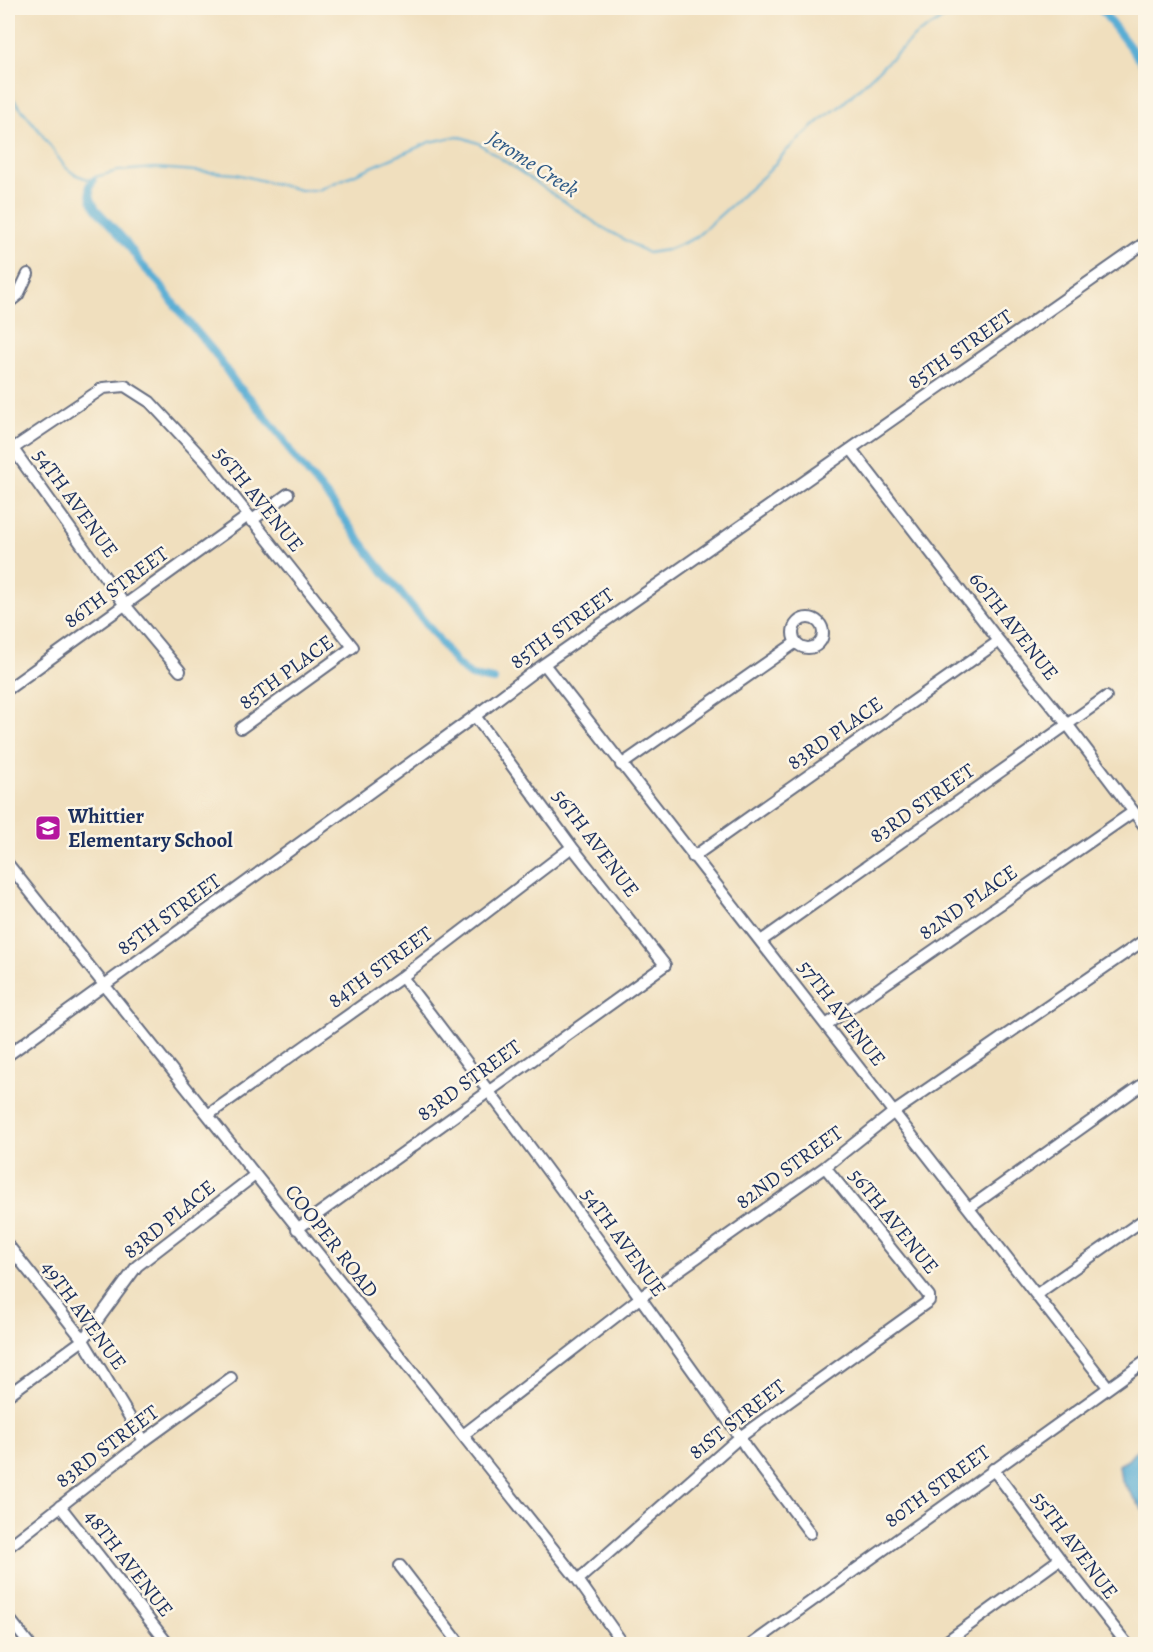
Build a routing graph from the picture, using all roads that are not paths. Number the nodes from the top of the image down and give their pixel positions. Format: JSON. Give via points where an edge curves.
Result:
{"nodes":[{"id":1,"x":1144,"y":246,"type":"edge"},
{"id":2,"x":28,"y":274,"type":"dead end"},
{"id":3,"x":8,"y":303,"type":"edge"},
{"id":4,"x":9,"y":447,"type":"edge"},
{"id":5,"x":851,"y":449,"type":"junction"},
{"id":6,"x":288,"y":494,"type":"dead end"},
{"id":7,"x":250,"y":518,"type":"junction"},
{"id":8,"x":125,"y":605,"type":"junction"},
{"id":9,"x":999,"y":641,"type":"junction"},
{"id":10,"x":795,"y":643,"type":"dead end"},
{"id":11,"x":353,"y":647,"type":"joint"},
{"id":12,"x":544,"y":664,"type":"junction"},
{"id":13,"x":180,"y":671,"type":"dead end"},
{"id":14,"x":8,"y":689,"type":"edge"},
{"id":15,"x":1106,"y":697,"type":"dead end"},
{"id":16,"x":475,"y":716,"type":"junction"},
{"id":17,"x":1067,"y":724,"type":"junction"},
{"id":18,"x":241,"y":728,"type":"dead end"},
{"id":19,"x":621,"y":765,"type":"junction"},
{"id":20,"x":1133,"y":812,"type":"junction"},
{"id":21,"x":1146,"y":828,"type":"edge"},
{"id":22,"x":573,"y":847,"type":"junction"},
{"id":23,"x":693,"y":857,"type":"junction"},
{"id":24,"x":8,"y":864,"type":"edge"},
{"id":25,"x":1146,"y":939,"type":"edge"},
{"id":26,"x":761,"y":941,"type":"junction"},
{"id":27,"x":665,"y":964,"type":"joint"},
{"id":28,"x":402,"y":977,"type":"junction"},
{"id":29,"x":105,"y":985,"type":"junction"},
{"id":30,"x":826,"y":1024,"type":"junction"},
{"id":31,"x":8,"y":1055,"type":"edge"},
{"id":32,"x":1146,"y":1082,"type":"edge"},
{"id":33,"x":489,"y":1090,"type":"junction"},
{"id":34,"x":894,"y":1112,"type":"junction"},
{"id":35,"x":208,"y":1115,"type":"junction"},
{"id":36,"x":825,"y":1167,"type":"junction"},
{"id":37,"x":255,"y":1175,"type":"junction"},
{"id":38,"x":969,"y":1208,"type":"junction"},
{"id":39,"x":1146,"y":1218,"type":"edge"},
{"id":40,"x":297,"y":1228,"type":"junction"},
{"id":41,"x":8,"y":1245,"type":"edge"},
{"id":42,"x":1037,"y":1294,"type":"junction"},
{"id":43,"x":641,"y":1298,"type":"junction"},
{"id":44,"x":929,"y":1301,"type":"joint"},
{"id":45,"x":83,"y":1340,"type":"junction"},
{"id":46,"x":1146,"y":1361,"type":"edge"},
{"id":47,"x":231,"y":1378,"type":"dead end"},
{"id":48,"x":1108,"y":1387,"type":"junction"},
{"id":49,"x":8,"y":1395,"type":"edge"},
{"id":50,"x":463,"y":1435,"type":"junction"},
{"id":51,"x":741,"y":1437,"type":"junction"},
{"id":52,"x":144,"y":1441,"type":"junction"},
{"id":53,"x":993,"y":1469,"type":"junction"},
{"id":54,"x":60,"y":1506,"type":"junction"},
{"id":55,"x":810,"y":1533,"type":"dead end"},
{"id":56,"x":8,"y":1547,"type":"edge"},
{"id":57,"x":1060,"y":1559,"type":"junction"},
{"id":58,"x":400,"y":1566,"type":"dead end"},
{"id":59,"x":578,"y":1580,"type":"junction"},
{"id":60,"x":8,"y":1617,"type":"edge"},
{"id":61,"x":29,"y":1644,"type":"edge"},
{"id":62,"x":168,"y":1644,"type":"edge"},
{"id":63,"x":460,"y":1644,"type":"edge"},
{"id":64,"x":623,"y":1644,"type":"edge"},
{"id":65,"x":752,"y":1644,"type":"edge"},
{"id":66,"x":943,"y":1644,"type":"edge"},
{"id":67,"x":1127,"y":1644,"type":"edge"}],
"edges":[{"from":1,"to":5,"type":"street","name":"85TH STREET"},
{"from":2,"to":3,"type":"street","via":[[18,295]]},
{"from":4,"to":7,"type":"street","name":"56TH AVENUE","via":[[103,388],[125,386],[150,402],[207,463]]},
{"from":4,"to":8,"type":"street","name":"54TH AVENUE"},
{"from":5,"to":9,"type":"street","name":"60TH AVENUE"},
{"from":5,"to":12,"type":"street","name":"85TH STREET"},
{"from":6,"to":7,"type":"street","name":"86TH STREET"},
{"from":7,"to":8,"type":"street","name":"86TH STREET"},
{"from":7,"to":11,"type":"street","name":"56TH AVENUE"},
{"from":8,"to":13,"type":"street","name":"54TH AVENUE"},
{"from":8,"to":14,"type":"street","name":"86TH STREET"},
{"from":9,"to":17,"type":"street","name":"60TH AVENUE"},
{"from":9,"to":23,"type":"street","name":"83RD PLACE"},
{"from":10,"to":19,"type":"street"},
{"from":11,"to":18,"type":"street","name":"85TH PLACE"},
{"from":12,"to":16,"type":"street","name":"85TH STREET"},
{"from":12,"to":19,"type":"street","name":"57TH AVENUE"},
{"from":15,"to":17,"type":"street","name":"83RD STREET"},
{"from":16,"to":22,"type":"street","name":"56TH AVENUE"},
{"from":16,"to":29,"type":"street","name":"85TH STREET"},
{"from":17,"to":20,"type":"street","name":"60TH AVENUE"},
{"from":17,"to":26,"type":"street","name":"83RD STREET"},
{"from":19,"to":23,"type":"street","name":"57TH AVENUE"},
{"from":20,"to":21,"type":"street","name":"60TH AVENUE"},
{"from":20,"to":30,"type":"street","name":"82ND PLACE"},
{"from":22,"to":27,"type":"street","name":"56TH AVENUE"},
{"from":22,"to":28,"type":"street","name":"84TH STREET"},
{"from":23,"to":26,"type":"street","name":"57TH AVENUE"},
{"from":24,"to":29,"type":"street","name":"COOPER ROAD"},
{"from":25,"to":34,"type":"street","name":"82ND STREET"},
{"from":26,"to":30,"type":"street","name":"57TH AVENUE"},
{"from":27,"to":33,"type":"street","name":"83RD STREET"},
{"from":28,"to":33,"type":"street","name":"54TH AVENUE"},
{"from":28,"to":35,"type":"street","name":"84TH STREET"},
{"from":29,"to":31,"type":"street","name":"85TH STREET"},
{"from":29,"to":35,"type":"street","name":"COOPER ROAD"},
{"from":30,"to":34,"type":"street","name":"57TH AVENUE"},
{"from":32,"to":38,"type":"street"},
{"from":33,"to":40,"type":"street","name":"83RD STREET"},
{"from":33,"to":43,"type":"street","name":"54TH AVENUE"},
{"from":34,"to":36,"type":"street","name":"82ND STREET"},
{"from":34,"to":38,"type":"street","name":"57TH AVENUE"},
{"from":35,"to":37,"type":"street","name":"COOPER ROAD"},
{"from":36,"to":43,"type":"street","name":"82ND STREET"},
{"from":36,"to":44,"type":"street","name":"56TH AVENUE"},
{"from":37,"to":40,"type":"street","name":"COOPER ROAD"},
{"from":37,"to":45,"type":"street","name":"83RD PLACE","via":[[137,1266]]},
{"from":38,"to":42,"type":"street","name":"57TH AVENUE"},
{"from":39,"to":42,"type":"street"},
{"from":40,"to":50,"type":"street","name":"COOPER ROAD"},
{"from":41,"to":45,"type":"street","name":"49TH AVENUE"},
{"from":42,"to":48,"type":"street","name":"57TH AVENUE"},
{"from":43,"to":50,"type":"street","name":"82ND STREET"},
{"from":43,"to":51,"type":"street","name":"54TH AVENUE"},
{"from":44,"to":51,"type":"street","name":"81ST STREET"},
{"from":45,"to":49,"type":"street","name":"83RD PLACE"},
{"from":45,"to":52,"type":"street","name":"49TH AVENUE"},
{"from":46,"to":48,"type":"street","name":"80TH STREET"},
{"from":47,"to":52,"type":"street","name":"83RD STREET"},
{"from":48,"to":53,"type":"street","name":"80TH STREET"},
{"from":50,"to":59,"type":"street","name":"COOPER ROAD"},
{"from":51,"to":55,"type":"street","name":"54TH AVENUE"},
{"from":51,"to":59,"type":"street","name":"81ST STREET"},
{"from":52,"to":54,"type":"street","name":"83RD STREET"},
{"from":53,"to":57,"type":"street","name":"55TH AVENUE"},
{"from":53,"to":65,"type":"street","name":"80TH STREET"},
{"from":54,"to":56,"type":"street","name":"83RD STREET"},
{"from":54,"to":62,"type":"street","name":"48TH AVENUE"},
{"from":57,"to":66,"type":"street"},
{"from":57,"to":67,"type":"street","name":"55TH AVENUE"},
{"from":58,"to":63,"type":"street"},
{"from":59,"to":64,"type":"street","name":"COOPER ROAD"},
{"from":60,"to":61,"type":"street"}]}
